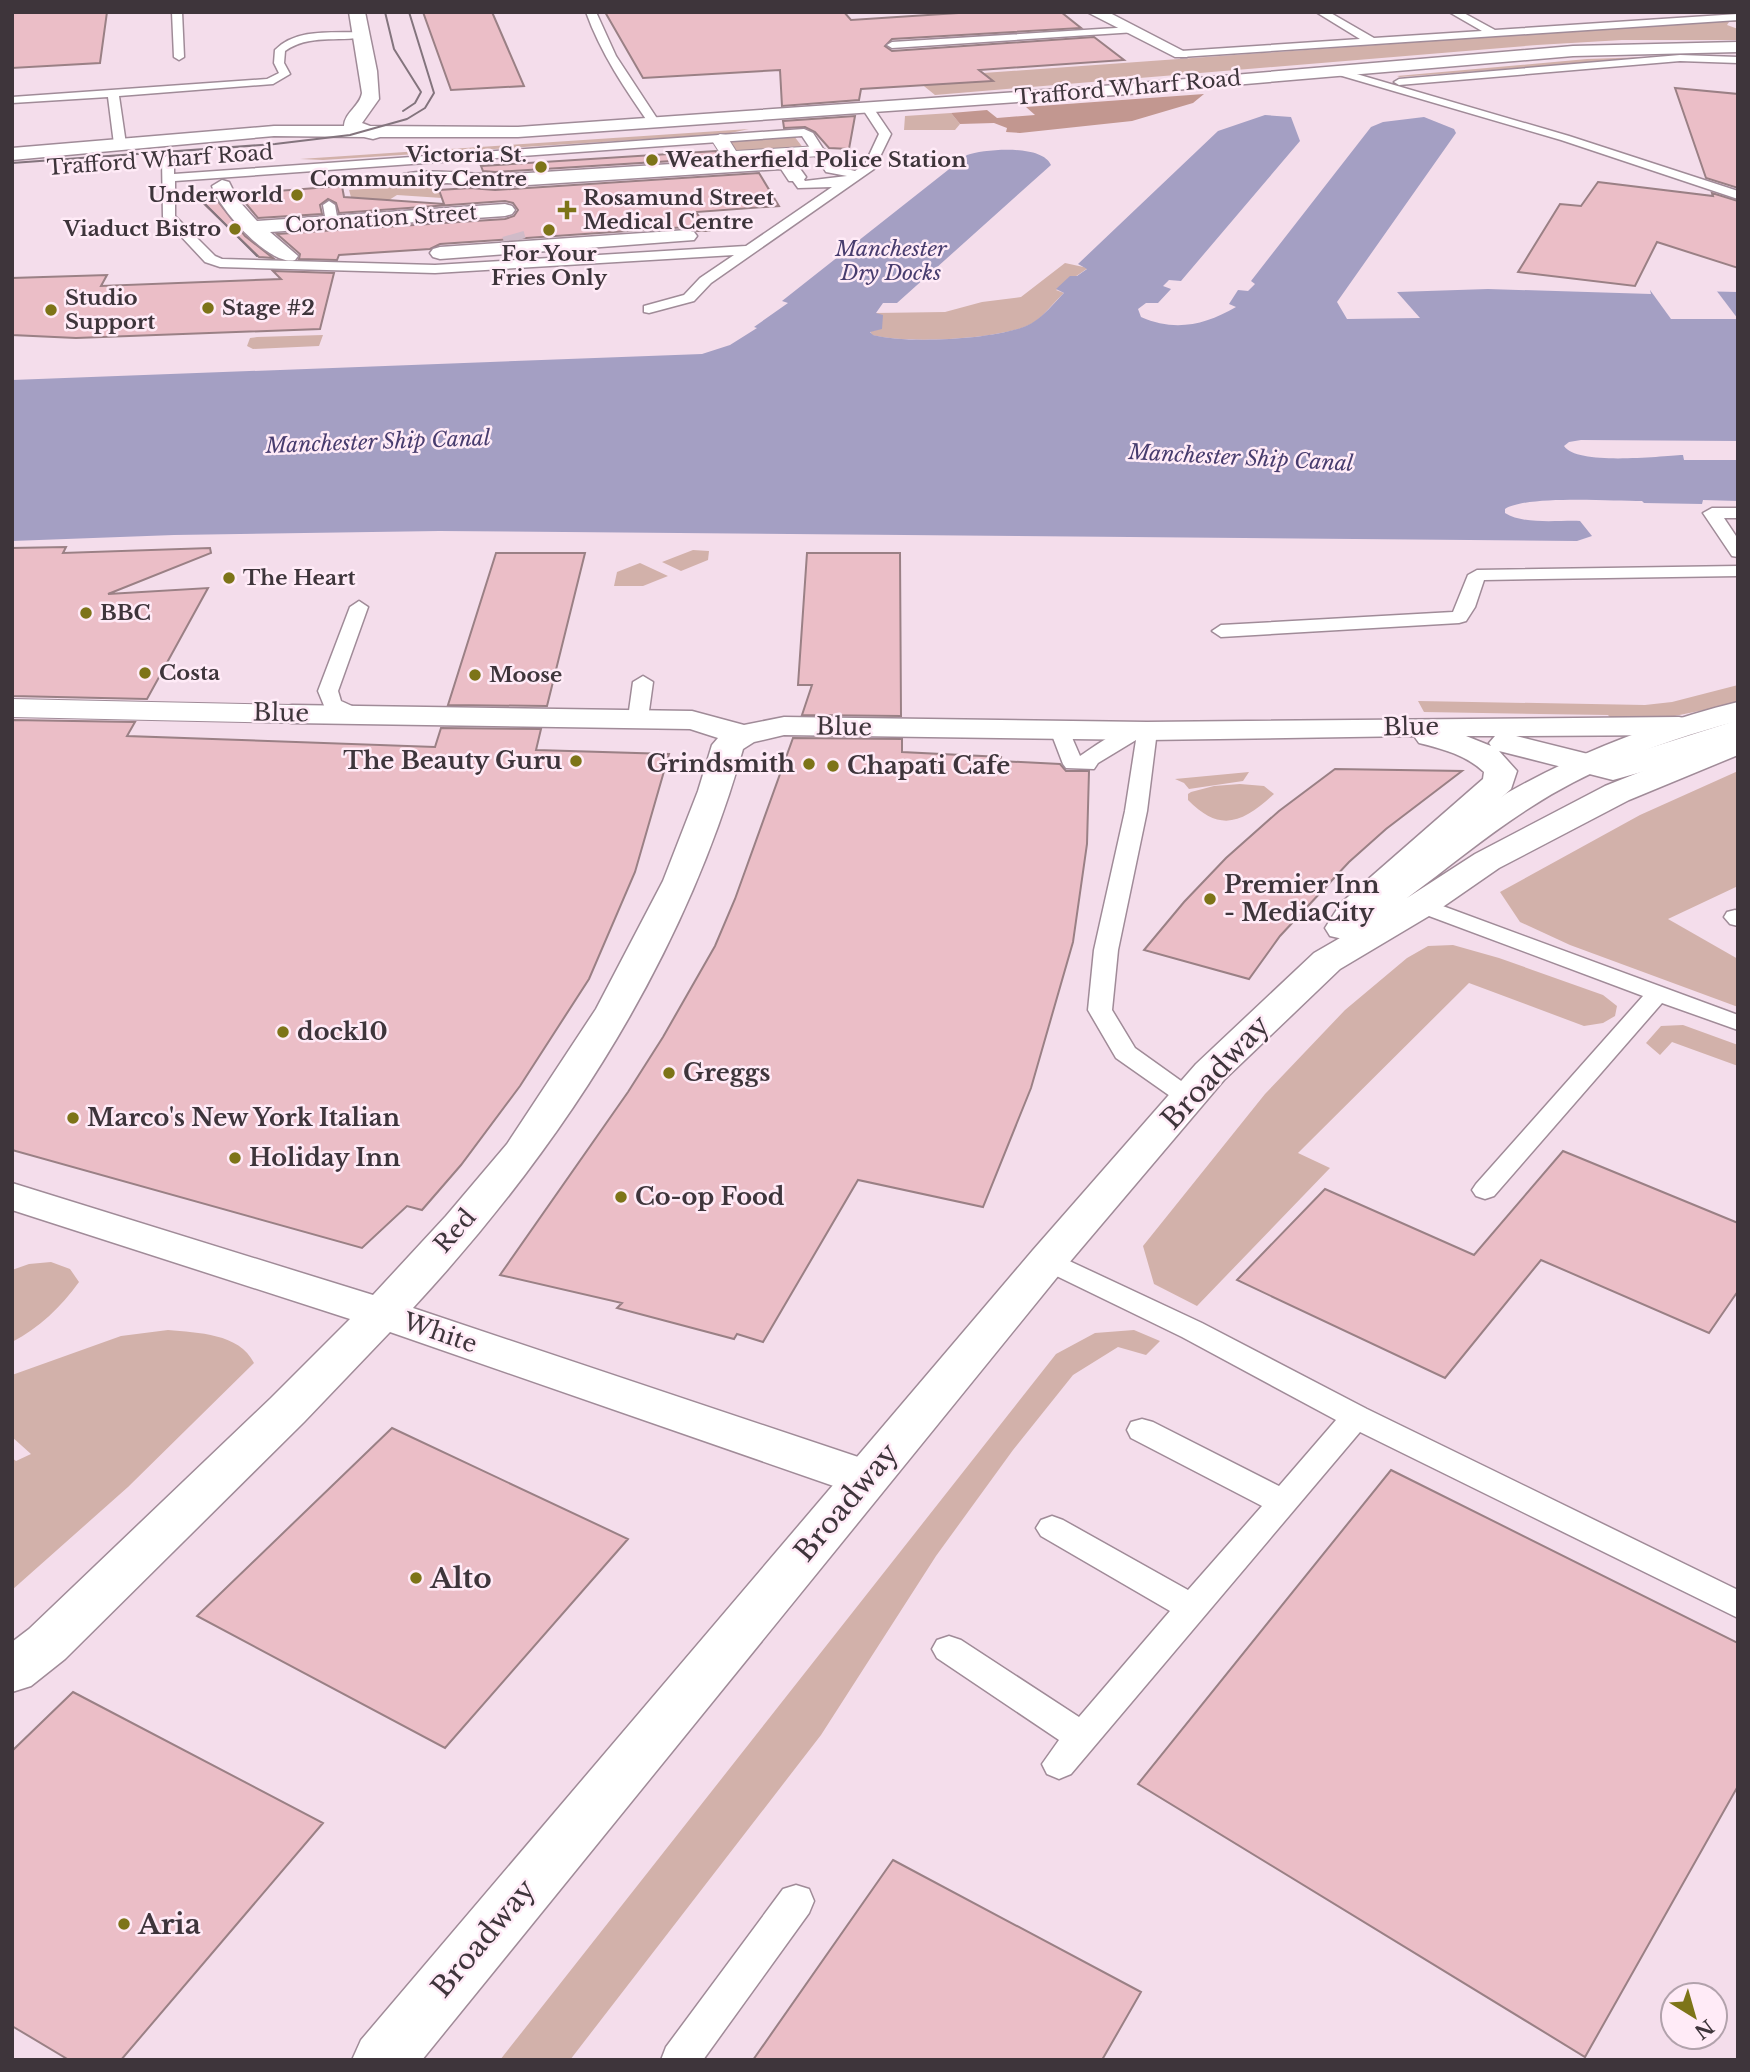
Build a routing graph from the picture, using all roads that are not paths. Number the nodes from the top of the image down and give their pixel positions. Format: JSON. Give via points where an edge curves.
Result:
{"nodes":[{"id":1,"x":177,"y":12,"type":"edge"},
{"id":2,"x":357,"y":12,"type":"edge"},
{"id":3,"x":591,"y":12,"type":"edge"},
{"id":4,"x":1096,"y":12,"type":"edge"},
{"id":5,"x":1321,"y":12,"type":"edge"},
{"id":6,"x":1454,"y":12,"type":"edge"},
{"id":7,"x":1613,"y":12,"type":"edge"},
{"id":8,"x":1738,"y":17,"type":"edge"},
{"id":9,"x":1639,"y":24,"type":"junction"},
{"id":10,"x":1132,"y":30,"type":"junction"},
{"id":11,"x":1494,"y":33,"type":"junction"},
{"id":12,"x":361,"y":35,"type":"junction"},
{"id":13,"x":1373,"y":42,"type":"junction"},
{"id":14,"x":892,"y":45,"type":"dead end"},
{"id":15,"x":1738,"y":47,"type":"edge"},
{"id":16,"x":1181,"y":54,"type":"joint"},
{"id":17,"x":179,"y":57,"type":"dead end"},
{"id":18,"x":1738,"y":60,"type":"edge"},
{"id":19,"x":1366,"y":69,"type":"junction"},
{"id":20,"x":1336,"y":71,"type":"junction"},
{"id":21,"x":1399,"y":82,"type":"junction"},
{"id":22,"x":113,"y":94,"type":"junction"},
{"id":23,"x":12,"y":100,"type":"edge"},
{"id":24,"x":868,"y":108,"type":"junction"},
{"id":25,"x":360,"y":118,"type":"junction"},
{"id":26,"x":654,"y":123,"type":"junction"},
{"id":27,"x":393,"y":138,"type":"junction"},
{"id":28,"x":720,"y":139,"type":"joint"},
{"id":29,"x":120,"y":144,"type":"junction"},
{"id":30,"x":818,"y":151,"type":"joint"},
{"id":31,"x":12,"y":153,"type":"edge"},
{"id":32,"x":168,"y":169,"type":"junction"},
{"id":33,"x":12,"y":170,"type":"edge"},
{"id":34,"x":791,"y":170,"type":"joint"},
{"id":35,"x":852,"y":179,"type":"junction"},
{"id":36,"x":402,"y":180,"type":"dead end"},
{"id":37,"x":495,"y":181,"type":"junction"},
{"id":38,"x":1738,"y":185,"type":"edge"},
{"id":39,"x":222,"y":186,"type":"dead end"},
{"id":40,"x":1738,"y":195,"type":"edge"},
{"id":41,"x":505,"y":211,"type":"junction"},
{"id":42,"x":256,"y":228,"type":"junction"},
{"id":43,"x":687,"y":236,"type":"dead end"},
{"id":44,"x":514,"y":241,"type":"junction"},
{"id":45,"x":749,"y":250,"type":"junction"},
{"id":46,"x":289,"y":261,"type":"junction"},
{"id":47,"x":438,"y":261,"type":"junction"},
{"id":48,"x":649,"y":309,"type":"dead end"},
{"id":49,"x":1738,"y":513,"type":"edge"},
{"id":50,"x":1738,"y":552,"type":"edge"},
{"id":51,"x":1738,"y":571,"type":"edge"},
{"id":52,"x":359,"y":607,"type":"dead end"},
{"id":53,"x":1221,"y":631,"type":"dead end"},
{"id":54,"x":643,"y":682,"type":"dead end"},
{"id":55,"x":12,"y":708,"type":"edge"},
{"id":56,"x":1738,"y":711,"type":"edge"},
{"id":57,"x":292,"y":714,"type":"joint"},
{"id":58,"x":356,"y":715,"type":"junction"},
{"id":59,"x":638,"y":718,"type":"junction"},
{"id":60,"x":1679,"y":726,"type":"junction"},
{"id":61,"x":1351,"y":729,"type":"junction"},
{"id":62,"x":1738,"y":729,"type":"edge"},
{"id":63,"x":1060,"y":730,"type":"junction"},
{"id":64,"x":1142,"y":731,"type":"junction"},
{"id":65,"x":743,"y":735,"type":"junction"},
{"id":66,"x":1432,"y":736,"type":"junction"},
{"id":67,"x":1738,"y":743,"type":"edge"},
{"id":68,"x":1591,"y":763,"type":"junction"},
{"id":69,"x":1421,"y":905,"type":"junction"},
{"id":70,"x":1335,"y":945,"type":"junction"},
{"id":71,"x":1657,"y":994,"type":"junction"},
{"id":72,"x":1738,"y":1023,"type":"edge"},
{"id":73,"x":1189,"y":1098,"type":"junction"},
{"id":74,"x":1485,"y":1190,"type":"dead end"},
{"id":75,"x":12,"y":1196,"type":"edge"},
{"id":76,"x":1048,"y":1260,"type":"junction"},
{"id":77,"x":382,"y":1313,"type":"junction"},
{"id":78,"x":1356,"y":1417,"type":"junction"},
{"id":79,"x":1142,"y":1430,"type":"dead end"},
{"id":80,"x":865,"y":1478,"type":"junction"},
{"id":81,"x":1282,"y":1502,"type":"junction"},
{"id":82,"x":1052,"y":1528,"type":"dead end"},
{"id":83,"x":1738,"y":1605,"type":"edge"},
{"id":84,"x":1192,"y":1608,"type":"junction"},
{"id":85,"x":949,"y":1649,"type":"dead end"},
{"id":86,"x":30,"y":1658,"type":"edge"},
{"id":87,"x":1082,"y":1737,"type":"junction"},
{"id":88,"x":1059,"y":1764,"type":"dead end"},
{"id":89,"x":796,"y":1901,"type":"dead end"},
{"id":90,"x":383,"y":2060,"type":"edge"},
{"id":91,"x":680,"y":2060,"type":"edge"}],
"edges":[{"from":1,"to":17,"type":"lane"},
{"from":2,"to":12,"type":"street"},
{"from":3,"to":26,"type":"lane","via":[[618,70]]},
{"from":4,"to":10,"type":"street"},
{"from":5,"to":13,"type":"lane"},
{"from":6,"to":11,"type":"lane"},
{"from":7,"to":9,"type":"lane"},
{"from":8,"to":9,"type":"lane"},
{"from":9,"to":11,"type":"lane"},
{"from":10,"to":14,"type":"lane"},
{"from":10,"to":16,"type":"street"},
{"from":11,"to":13,"type":"lane"},
{"from":12,"to":22,"type":"lane","via":[[287,45],[280,50],[279,63],[285,75],[269,82]]},
{"from":12,"to":25,"type":"street","via":[[371,94]]},
{"from":13,"to":16,"type":"lane"},
{"from":15,"to":19,"type":"street","name":"Trafford Wharf Road","via":[[1573,51]]},
{"from":18,"to":21,"type":"lane","via":[[1680,58]]},
{"from":19,"to":20,"type":"street","name":"Trafford Wharf Road"},
{"from":19,"to":21,"type":"lane"},
{"from":20,"to":24,"type":"street","name":"Trafford Wharf Road"},
{"from":20,"to":40,"type":"lane"},
{"from":21,"to":38,"type":"lane"},
{"from":22,"to":23,"type":"lane"},
{"from":22,"to":29,"type":"lane"},
{"from":24,"to":26,"type":"street","name":"Trafford Wharf Road"},
{"from":24,"to":35,"type":"lane","via":[[885,134],[870,166]]},
{"from":25,"to":27,"type":"street","name":"Trafford Wharf Road"},
{"from":25,"to":29,"type":"street","name":"Trafford Wharf Road","via":[[323,129]]},
{"from":26,"to":27,"type":"street","name":"Trafford Wharf Road","via":[[466,139]]},
{"from":27,"to":32,"type":"street","name":"Trafford Wharf Road"},
{"from":28,"to":30,"type":"street","via":[[731,157]]},
{"from":28,"to":32,"type":"lane"},
{"from":29,"to":31,"type":"street","name":"Trafford Wharf Road"},
{"from":30,"to":35,"type":"lane","via":[[830,169]]},
{"from":32,"to":33,"type":"street","name":"Trafford Wharf Road"},
{"from":32,"to":46,"type":"lane","via":[[169,216],[210,259],[240,265]]},
{"from":34,"to":35,"type":"lane","via":[[802,185]]},
{"from":34,"to":37,"type":"street","via":[[699,161]]},
{"from":35,"to":45,"type":"lane"},
{"from":36,"to":37,"type":"street"},
{"from":37,"to":41,"type":"street"},
{"from":39,"to":42,"type":"street","via":[[234,209]]},
{"from":41,"to":42,"type":"street","name":"Coronation Street","via":[[330,214]]},
{"from":41,"to":44,"type":"street"},
{"from":42,"to":46,"type":"street"},
{"from":43,"to":44,"type":"street"},
{"from":44,"to":47,"type":"street"},
{"from":45,"to":47,"type":"lane"},
{"from":45,"to":48,"type":"lane","via":[[686,300]]},
{"from":46,"to":47,"type":"lane"},
{"from":49,"to":50,"type":"lane","via":[[1712,513]]},
{"from":51,"to":53,"type":"lane","via":[[1477,575],[1459,617]]},
{"from":52,"to":58,"type":"lane","via":[[328,691],[332,704]]},
{"from":54,"to":59,"type":"lane"},
{"from":55,"to":57,"type":"street","name":"Blue"},
{"from":56,"to":60,"type":"street","name":"Broadway"},
{"from":57,"to":58,"type":"street","name":"Blue"},
{"from":58,"to":59,"type":"street","name":"Blue"},
{"from":59,"to":65,"type":"street","name":"Blue","via":[[692,720]]},
{"from":60,"to":61,"type":"street","name":"Blue"},
{"from":60,"to":68,"type":"street","name":"Broadway"},
{"from":61,"to":64,"type":"street","name":"Blue"},
{"from":61,"to":66,"type":"street","name":"Broadway"},
{"from":62,"to":68,"type":"street","name":"Broadway","via":[[1618,769]]},
{"from":63,"to":64,"type":"street","name":"Blue"},
{"from":63,"to":64,"type":"lane","via":[[1080,765]]},
{"from":63,"to":65,"type":"street","name":"Blue","via":[[783,726]]},
{"from":64,"to":73,"type":"lane","via":[[1136,811],[1105,950],[1100,1010],[1125,1052]]},
{"from":65,"to":77,"type":"street","name":"Red","via":[[729,746],[671,907],[602,1033],[517,1160]]},
{"from":66,"to":68,"type":"street","name":"Broadway","via":[[1485,739]]},
{"from":66,"to":70,"type":"street","name":"Broadway","via":[[1483,755],[1501,771],[1499,782],[1354,911]]},
{"from":67,"to":69,"type":"street","name":"Broadway","via":[[1617,793],[1487,861]]},
{"from":68,"to":70,"type":"street","name":"Broadway","via":[[1519,800]]},
{"from":69,"to":70,"type":"street","name":"Broadway"},
{"from":69,"to":71,"type":"lane"},
{"from":70,"to":73,"type":"street","name":"Broadway"},
{"from":71,"to":72,"type":"lane"},
{"from":71,"to":74,"type":"lane"},
{"from":73,"to":76,"type":"street","name":"Broadway"},
{"from":75,"to":77,"type":"street","name":"White"},
{"from":76,"to":78,"type":"lane"},
{"from":76,"to":80,"type":"street","name":"Broadway"},
{"from":77,"to":80,"type":"street","name":"White"},
{"from":77,"to":86,"type":"street","name":"Red"},
{"from":78,"to":81,"type":"lane"},
{"from":78,"to":83,"type":"lane"},
{"from":79,"to":81,"type":"lane"},
{"from":80,"to":90,"type":"street","name":"Broadway"},
{"from":81,"to":84,"type":"lane"},
{"from":82,"to":84,"type":"lane"},
{"from":84,"to":87,"type":"lane"},
{"from":85,"to":87,"type":"lane"},
{"from":87,"to":88,"type":"lane"},
{"from":89,"to":91,"type":"lane"}]}
